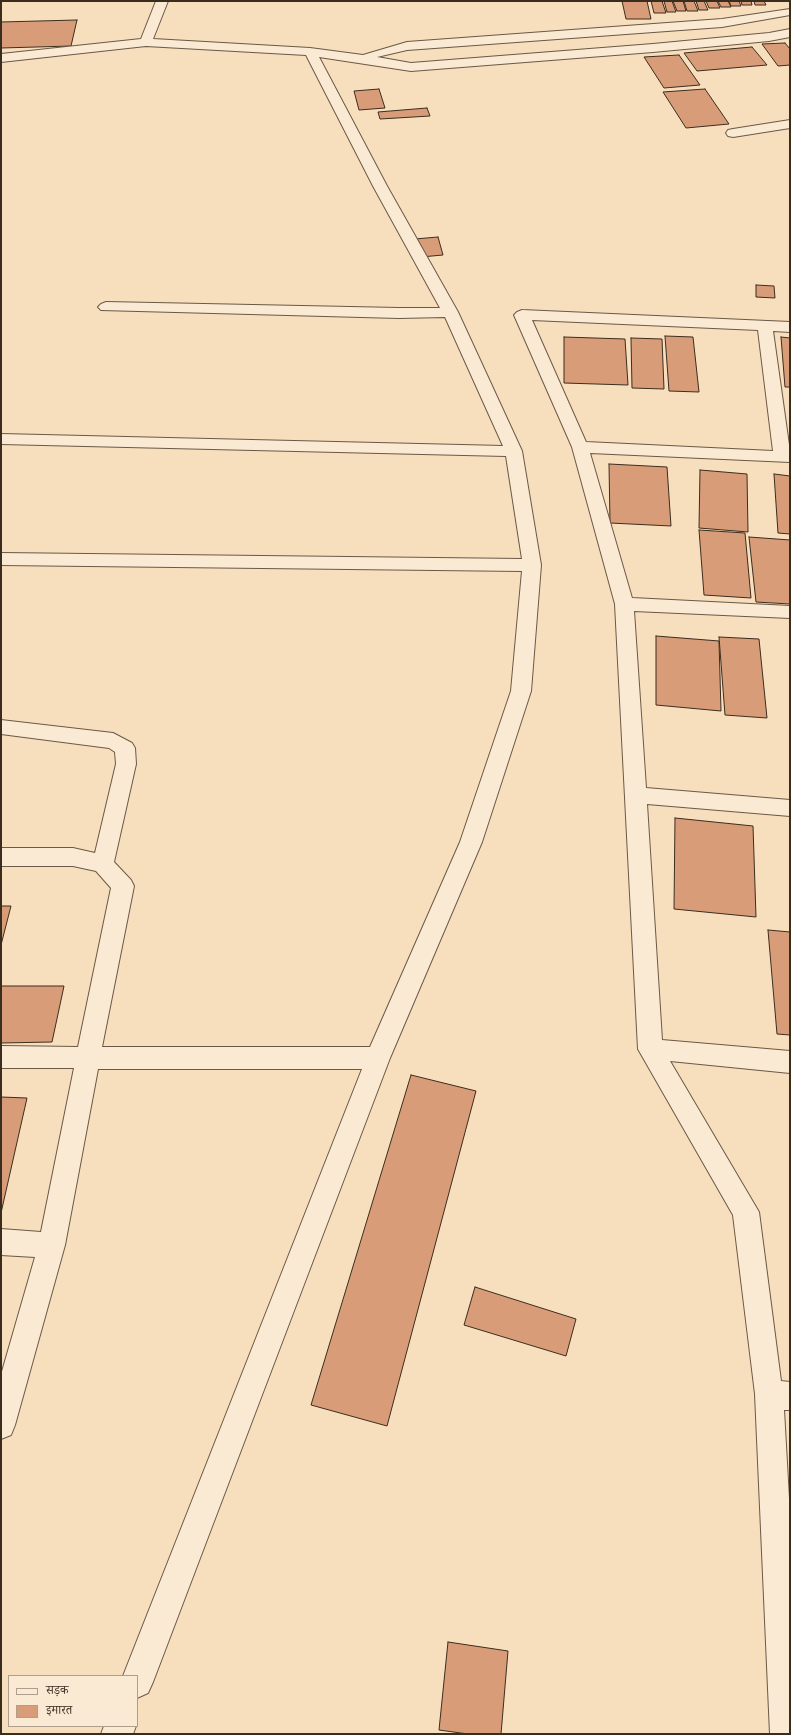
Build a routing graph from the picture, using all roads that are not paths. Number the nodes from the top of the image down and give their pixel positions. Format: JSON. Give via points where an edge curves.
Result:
{"nodes":[{"id":1,"x":162,"y":1,"type":"edge"},
{"id":2,"x":790,"y":12,"type":"edge"},
{"id":3,"x":790,"y":33,"type":"edge"},
{"id":4,"x":146,"y":42,"type":"junction"},
{"id":5,"x":310,"y":52,"type":"junction"},
{"id":6,"x":1,"y":58,"type":"edge"},
{"id":7,"x":359,"y":58,"type":"junction"},
{"id":8,"x":790,"y":124,"type":"edge"},
{"id":9,"x":732,"y":133,"type":"dead end"},
{"id":10,"x":106,"y":307,"type":"dead end"},
{"id":11,"x":450,"y":312,"type":"junction"},
{"id":12,"x":765,"y":326,"type":"junction"},
{"id":13,"x":790,"y":327,"type":"edge"},
{"id":14,"x":1,"y":439,"type":"edge"},
{"id":15,"x":580,"y":448,"type":"junction"},
{"id":16,"x":514,"y":451,"type":"junction"},
{"id":17,"x":786,"y":457,"type":"edge"},
{"id":18,"x":1,"y":559,"type":"edge"},
{"id":19,"x":532,"y":565,"type":"junction"},
{"id":20,"x":624,"y":604,"type":"junction"},
{"id":21,"x":790,"y":612,"type":"edge"},
{"id":22,"x":1,"y":727,"type":"edge"},
{"id":23,"x":636,"y":795,"type":"junction"},
{"id":24,"x":790,"y":808,"type":"edge"},
{"id":25,"x":1,"y":857,"type":"edge"},
{"id":26,"x":103,"y":864,"type":"junction"},
{"id":27,"x":650,"y":1049,"type":"junction"},
{"id":28,"x":1,"y":1058,"type":"edge"},
{"id":29,"x":88,"y":1058,"type":"junction"},
{"id":30,"x":378,"y":1058,"type":"junction"},
{"id":31,"x":790,"y":1062,"type":"edge"},
{"id":32,"x":1,"y":1242,"type":"edge"},
{"id":33,"x":52,"y":1245,"type":"junction"},
{"id":34,"x":780,"y":1395,"type":"edge"},
{"id":35,"x":1,"y":1424,"type":"edge"},
{"id":36,"x":138,"y":1679,"type":"edge"},
{"id":37,"x":786,"y":1734,"type":"edge"}],
"edges":[{"from":1,"to":4,"type":"street"},
{"from":2,"to":7,"type":"street","via":[[722,23],[407,46]]},
{"from":3,"to":7,"type":"street","via":[[653,48],[411,67]]},
{"from":4,"to":5,"type":"street"},
{"from":4,"to":6,"type":"street"},
{"from":5,"to":7,"type":"street"},
{"from":5,"to":11,"type":"street"},
{"from":8,"to":9,"type":"street"},
{"from":10,"to":11,"type":"street"},
{"from":11,"to":16,"type":"street"},
{"from":12,"to":13,"type":"street"},
{"from":12,"to":15,"type":"street","via":[[522,315]]},
{"from":12,"to":17,"type":"street"},
{"from":14,"to":16,"type":"street"},
{"from":15,"to":17,"type":"street"},
{"from":15,"to":20,"type":"street"},
{"from":16,"to":19,"type":"street"},
{"from":18,"to":19,"type":"street"},
{"from":19,"to":30,"type":"street","via":[[521,691],[471,842]]},
{"from":20,"to":21,"type":"street"},
{"from":20,"to":23,"type":"street"},
{"from":22,"to":26,"type":"street","via":[[113,741],[125,748],[126,764]]},
{"from":23,"to":24,"type":"street"},
{"from":23,"to":27,"type":"street"},
{"from":25,"to":26,"type":"street","via":[[73,857]]},
{"from":26,"to":29,"type":"street","via":[[122,886]]},
{"from":27,"to":31,"type":"street"},
{"from":27,"to":34,"type":"street","via":[[746,1212]]},
{"from":28,"to":29,"type":"street"},
{"from":29,"to":30,"type":"street"},
{"from":29,"to":33,"type":"street"},
{"from":30,"to":36,"type":"street"},
{"from":32,"to":33,"type":"street"},
{"from":33,"to":35,"type":"street"},
{"from":34,"to":37,"type":"street"}]}
